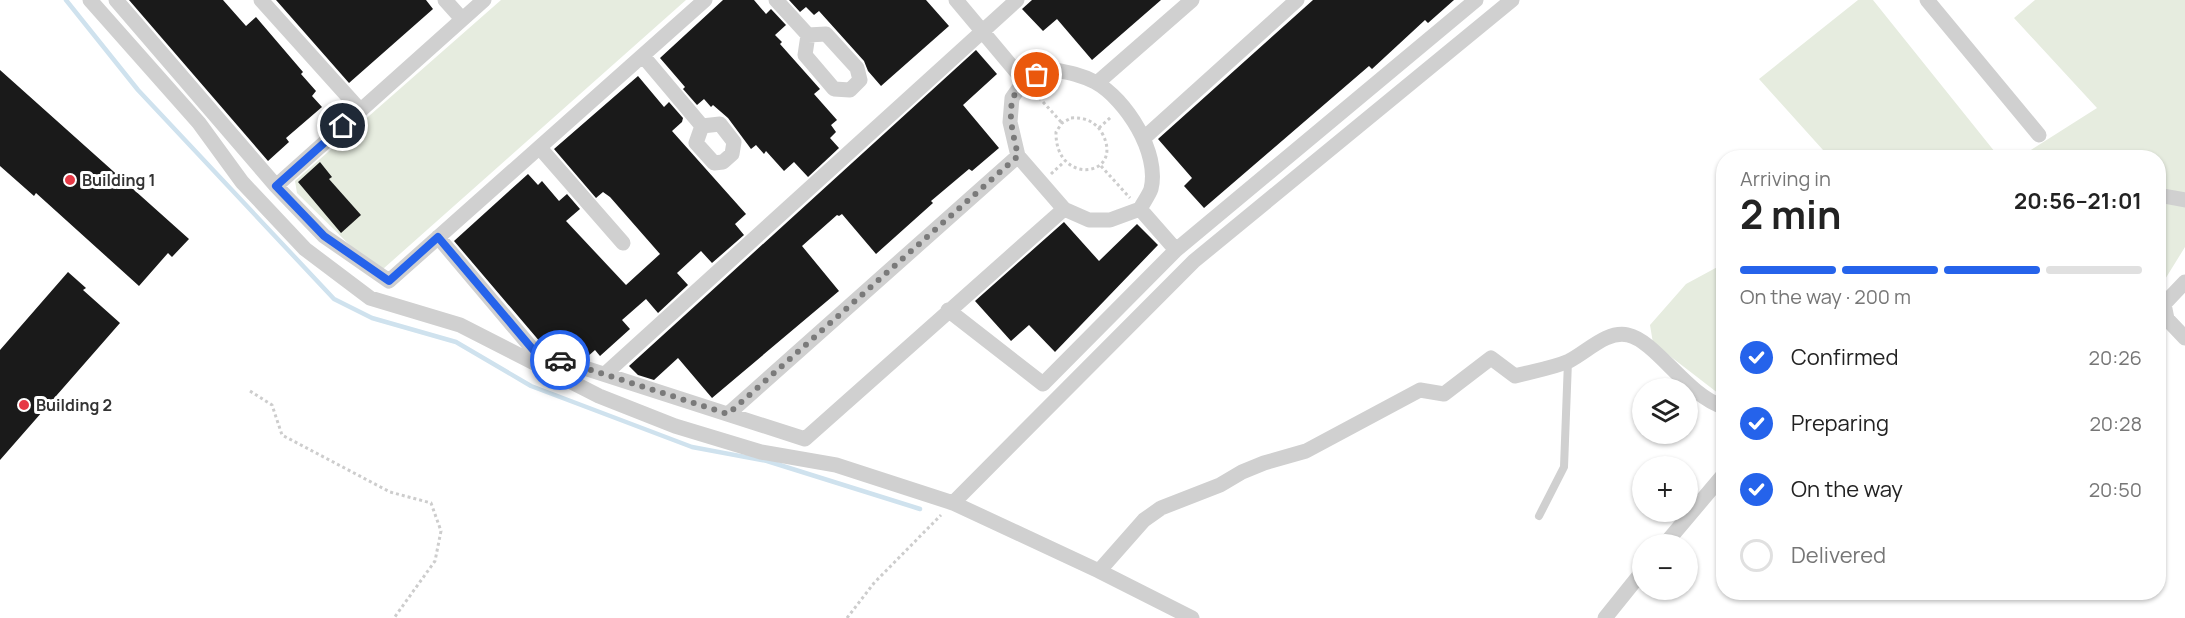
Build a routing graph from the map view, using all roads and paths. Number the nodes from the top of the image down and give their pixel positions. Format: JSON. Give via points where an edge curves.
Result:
{"nodes":[{"id":1,"x":90,"y":0,"type":"edge"},
{"id":2,"x":116,"y":0,"type":"edge"},
{"id":3,"x":261,"y":0,"type":"edge"},
{"id":4,"x":445,"y":0,"type":"edge"},
{"id":5,"x":484,"y":0,"type":"edge"},
{"id":6,"x":705,"y":0,"type":"edge"},
{"id":7,"x":776,"y":0,"type":"edge"},
{"id":8,"x":956,"y":0,"type":"edge"},
{"id":9,"x":1017,"y":0,"type":"edge"},
{"id":10,"x":1192,"y":0,"type":"edge"},
{"id":11,"x":1297,"y":0,"type":"edge"},
{"id":12,"x":1476,"y":0,"type":"edge"},
{"id":13,"x":1512,"y":0,"type":"edge"},
{"id":14,"x":1927,"y":0,"type":"edge"},
{"id":15,"x":462,"y":19,"type":"junction"},
{"id":16,"x":983,"y":31,"type":"junction"},
{"id":17,"x":808,"y":35,"type":"dead end"},
{"id":18,"x":643,"y":56,"type":"junction"},
{"id":19,"x":1024,"y":81,"type":"junction"},
{"id":20,"x":1097,"y":83,"type":"junction"},
{"id":21,"x":360,"y":110,"type":"junction"},
{"id":22,"x":1062,"y":123,"type":"junction"},
{"id":23,"x":702,"y":126,"type":"dead end"},
{"id":24,"x":2039,"y":135,"type":"dead end"},
{"id":25,"x":1144,"y":138,"type":"junction"},
{"id":26,"x":540,"y":148,"type":"junction"},
{"id":27,"x":1018,"y":156,"type":"junction"},
{"id":28,"x":1065,"y":161,"type":"junction"},
{"id":29,"x":1101,"y":166,"type":"junction"},
{"id":30,"x":1045,"y":179,"type":"dead end"},
{"id":31,"x":276,"y":186,"type":"junction"},
{"id":32,"x":2166,"y":196,"type":"edge"},
{"id":33,"x":2185,"y":200,"type":"edge"},
{"id":34,"x":1134,"y":203,"type":"junction"},
{"id":35,"x":1064,"y":209,"type":"junction"},
{"id":36,"x":438,"y":237,"type":"junction"},
{"id":37,"x":623,"y":243,"type":"dead end"},
{"id":38,"x":1176,"y":250,"type":"junction"},
{"id":39,"x":2185,"y":282,"type":"edge"},
{"id":40,"x":2166,"y":302,"type":"edge"},
{"id":41,"x":948,"y":310,"type":"junction"},
{"id":42,"x":2166,"y":314,"type":"edge"},
{"id":43,"x":2185,"y":338,"type":"edge"},
{"id":44,"x":1568,"y":361,"type":"junction"},
{"id":45,"x":606,"y":374,"type":"junction"},
{"id":46,"x":250,"y":391,"type":"dead end"},
{"id":47,"x":1716,"y":402,"type":"edge"},
{"id":48,"x":728,"y":414,"type":"junction"},
{"id":49,"x":1716,"y":483,"type":"edge"},
{"id":50,"x":952,"y":503,"type":"junction"},
{"id":51,"x":1539,"y":516,"type":"dead end"},
{"id":52,"x":1673,"y":534,"type":"edge"},
{"id":53,"x":1099,"y":571,"type":"junction"},
{"id":54,"x":1632,"y":584,"type":"edge"},
{"id":55,"x":394,"y":618,"type":"edge"},
{"id":56,"x":847,"y":618,"type":"edge"},
{"id":57,"x":1192,"y":618,"type":"edge"},
{"id":58,"x":1605,"y":618,"type":"edge"}],
"edges":[{"from":1,"to":50,"type":"street","via":[[199,123],[242,182],[305,249],[370,298],[460,324],[599,396],[675,426],[761,452],[836,465]]},
{"from":2,"to":31,"type":"street"},
{"from":3,"to":21,"type":"street"},
{"from":4,"to":15,"type":"street"},
{"from":5,"to":15,"type":"street"},
{"from":6,"to":18,"type":"street"},
{"from":7,"to":17,"type":"street"},
{"from":8,"to":16,"type":"street"},
{"from":9,"to":16,"type":"street"},
{"from":10,"to":20,"type":"street"},
{"from":11,"to":25,"type":"street"},
{"from":12,"to":38,"type":"street"},
{"from":13,"to":50,"type":"street","via":[[1194,261]]},
{"from":14,"to":24,"type":"street"},
{"from":15,"to":21,"type":"street"},
{"from":16,"to":19,"type":"street"},
{"from":16,"to":45,"type":"street"},
{"from":18,"to":23,"type":"street"},
{"from":18,"to":26,"type":"street"},
{"from":19,"to":20,"type":"street","via":[[1050,69],[1076,73]]},
{"from":19,"to":22,"type":"path"},
{"from":19,"to":27,"type":"street","via":[[1012,98],[1010,122]]},
{"from":20,"to":25,"type":"street","via":[[1133,119]]},
{"from":21,"to":31,"type":"street"},
{"from":22,"to":28,"type":"path","via":[[1056,132],[1056,142]]},
{"from":22,"to":29,"type":"path","via":[[1081,118],[1099,128],[1107,149]]},
{"from":25,"to":34,"type":"street","via":[[1151,162],[1151,189]]},
{"from":26,"to":36,"type":"street"},
{"from":26,"to":37,"type":"street"},
{"from":27,"to":35,"type":"street"},
{"from":27,"to":48,"type":"street"},
{"from":28,"to":29,"type":"path","via":[[1083,170]]},
{"from":28,"to":30,"type":"path"},
{"from":29,"to":34,"type":"path"},
{"from":31,"to":36,"type":"street","via":[[324,236],[389,281]]},
{"from":32,"to":33,"type":"street"},
{"from":34,"to":35,"type":"street","via":[[1110,220],[1089,220]]},
{"from":34,"to":38,"type":"street"},
{"from":35,"to":41,"type":"street"},
{"from":36,"to":45,"type":"street","via":[[535,352]]},
{"from":38,"to":41,"type":"street","via":[[1043,384]]},
{"from":39,"to":40,"type":"street"},
{"from":41,"to":48,"type":"street","via":[[805,439]]},
{"from":42,"to":43,"type":"street"},
{"from":44,"to":47,"type":"street","via":[[1606,338],[1627,334],[1647,345],[1684,383]]},
{"from":44,"to":51,"type":"lane","via":[[1564,467]]},
{"from":44,"to":53,"type":"street","via":[[1515,376],[1491,358],[1444,394],[1420,390],[1306,451],[1264,463],[1161,508],[1144,520]]},
{"from":45,"to":48,"type":"street"},
{"from":46,"to":55,"type":"path","via":[[272,405],[282,435],[390,492],[431,503],[441,531],[435,561]]},
{"from":49,"to":52,"type":"street"},
{"from":50,"to":53,"type":"street"},
{"from":50,"to":56,"type":"path","via":[[874,583]]},
{"from":53,"to":57,"type":"street"},
{"from":54,"to":58,"type":"street"}]}
